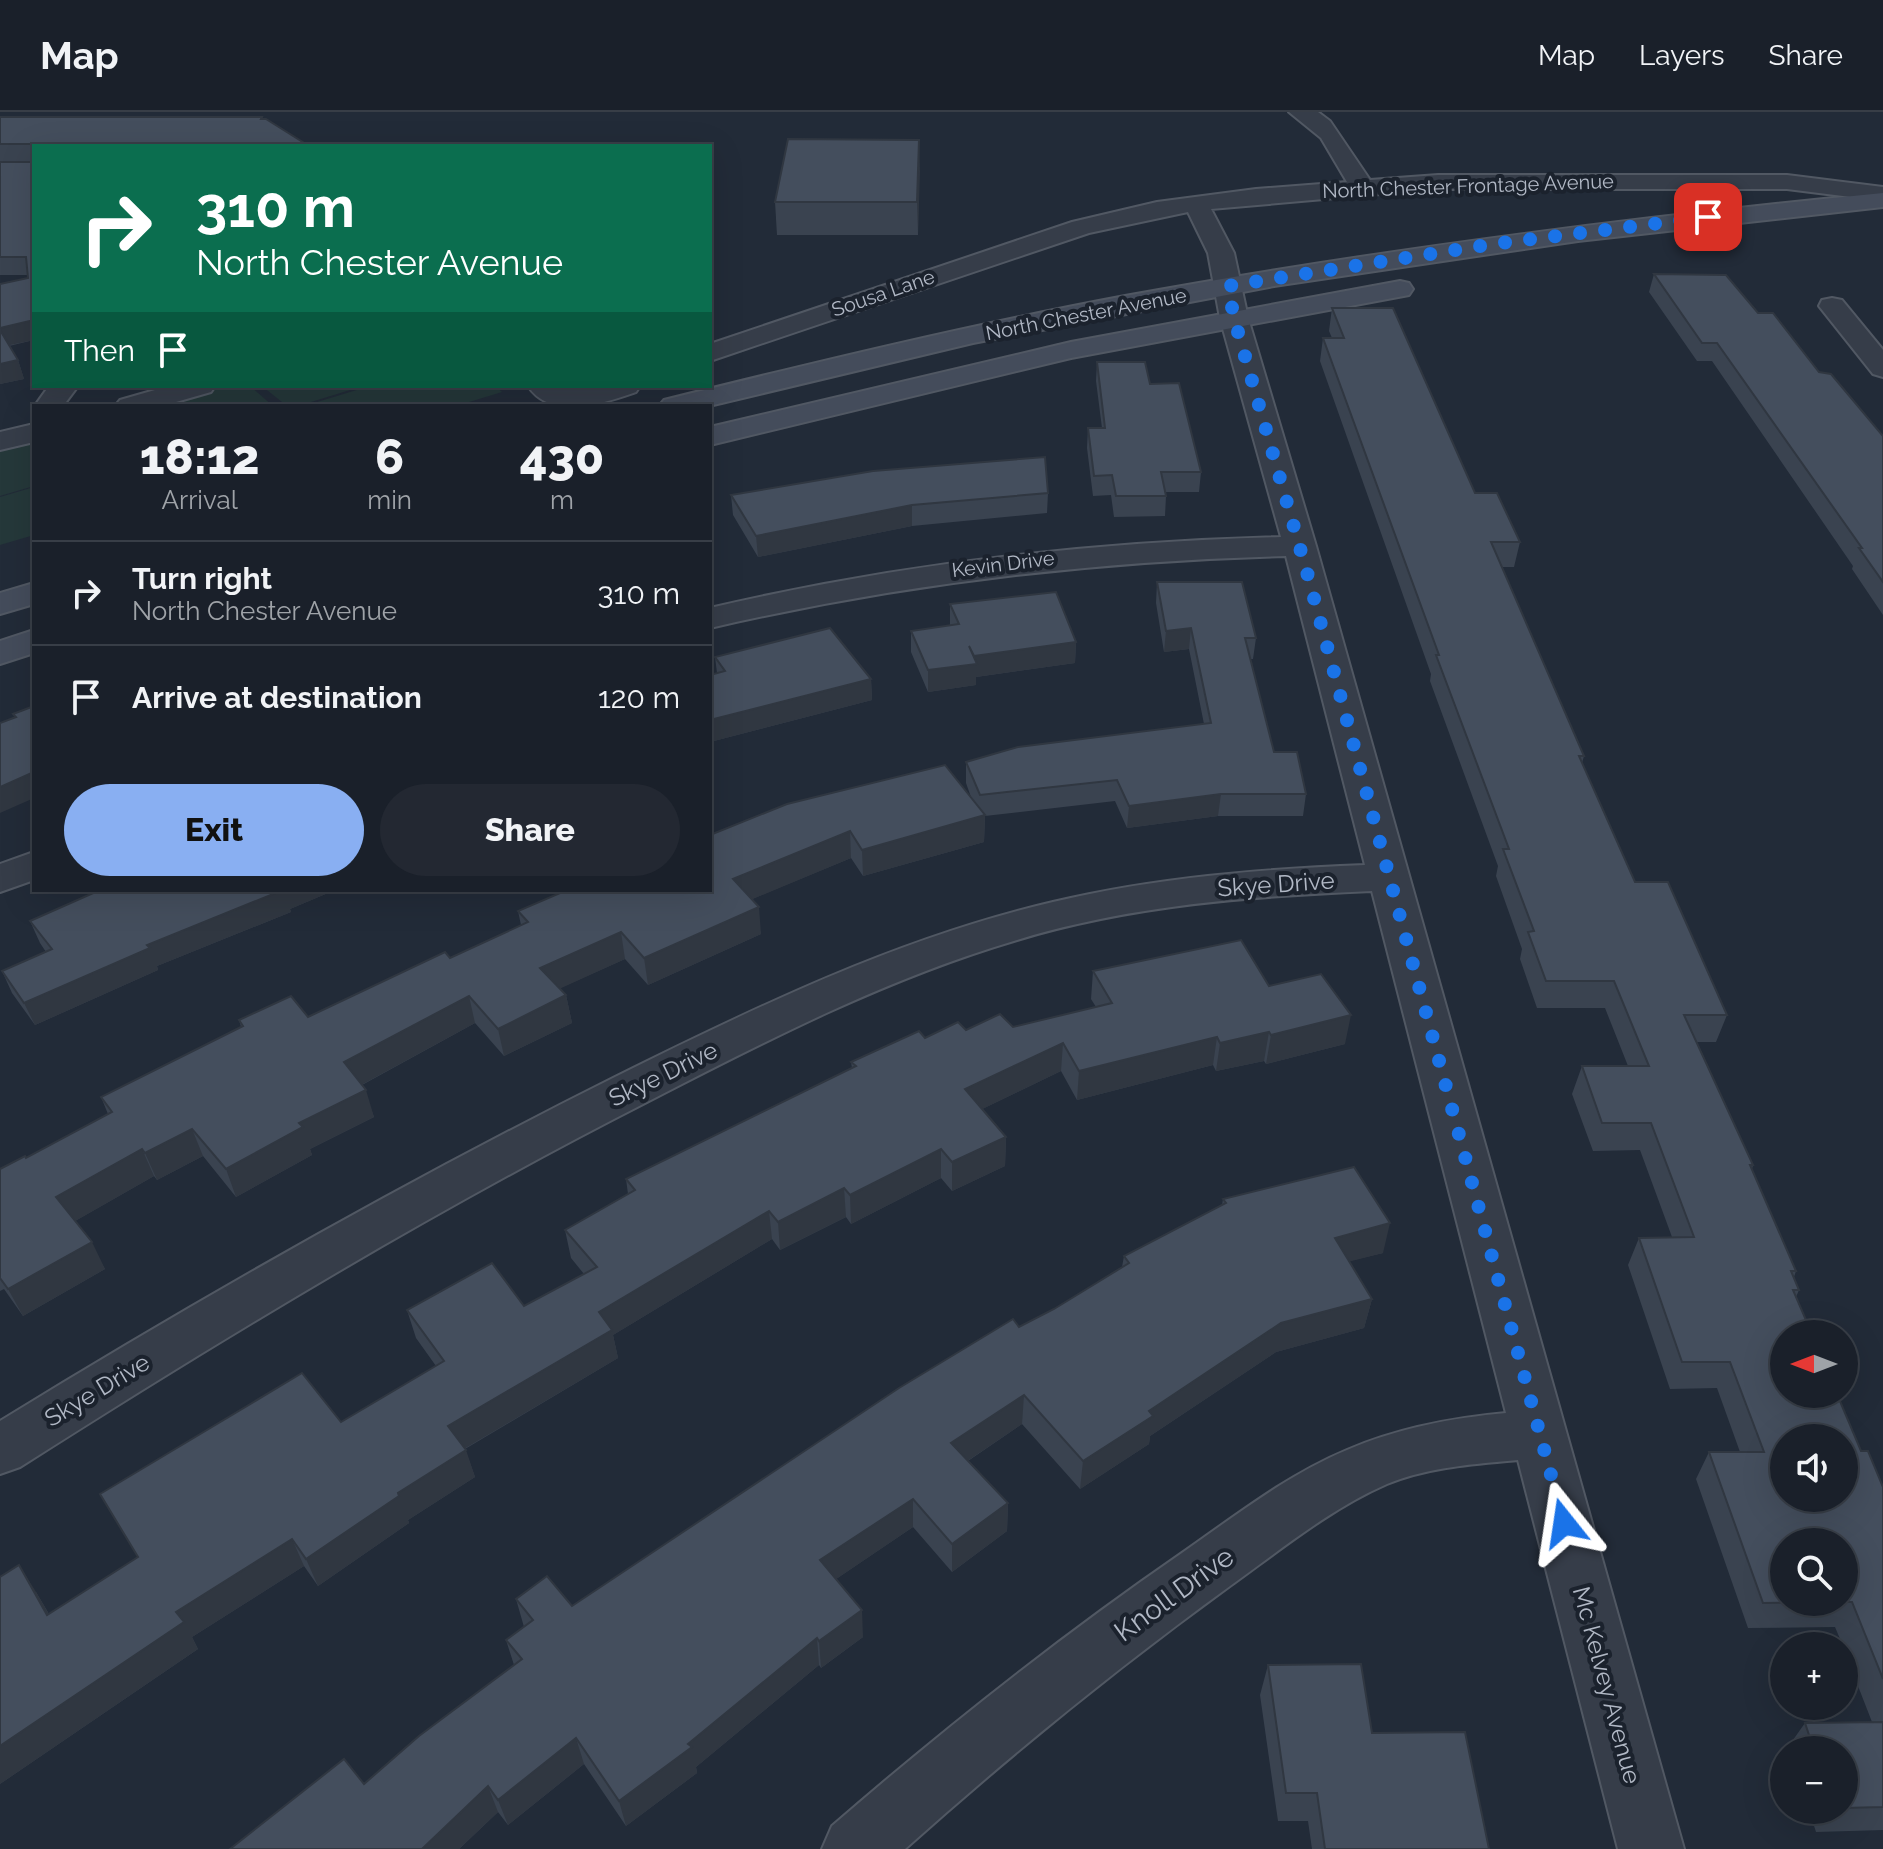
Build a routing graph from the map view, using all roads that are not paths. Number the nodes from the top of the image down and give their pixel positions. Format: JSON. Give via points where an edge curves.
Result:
{"nodes":[{"id":1,"x":1300,"y":112,"type":"edge"},
{"id":2,"x":1363,"y":187,"type":"junction"},
{"id":3,"x":1883,"y":194,"type":"edge"},
{"id":4,"x":1883,"y":200,"type":"edge"},
{"id":5,"x":1196,"y":204,"type":"junction"},
{"id":6,"x":1057,"y":234,"type":"joint"},
{"id":7,"x":1432,"y":284,"type":"dead end"},
{"id":8,"x":1231,"y":302,"type":"junction"},
{"id":9,"x":1832,"y":306,"type":"dead end"},
{"id":10,"x":712,"y":352,"type":"edge"},
{"id":11,"x":1883,"y":368,"type":"edge"},
{"id":12,"x":62,"y":388,"type":"edge"},
{"id":13,"x":194,"y":388,"type":"edge"},
{"id":14,"x":544,"y":388,"type":"edge"},
{"id":15,"x":619,"y":388,"type":"edge"},
{"id":16,"x":50,"y":404,"type":"edge"},
{"id":17,"x":137,"y":404,"type":"edge"},
{"id":18,"x":682,"y":404,"type":"edge"},
{"id":19,"x":712,"y":436,"type":"edge"},
{"id":20,"x":1300,"y":546,"type":"junction"},
{"id":21,"x":32,"y":594,"type":"edge"},
{"id":22,"x":0,"y":604,"type":"edge"},
{"id":23,"x":712,"y":618,"type":"edge"},
{"id":24,"x":32,"y":642,"type":"edge"},
{"id":25,"x":0,"y":653,"type":"edge"},
{"id":26,"x":32,"y":866,"type":"edge"},
{"id":27,"x":1390,"y":877,"type":"junction"},
{"id":28,"x":0,"y":879,"type":"edge"},
{"id":29,"x":1540,"y":1434,"type":"junction"},
{"id":30,"x":0,"y":1450,"type":"edge"},
{"id":31,"x":855,"y":1849,"type":"edge"},
{"id":32,"x":1651,"y":1849,"type":"edge"}],
"edges":[{"from":1,"to":2,"type":"street","via":[[1328,128]]},
{"from":2,"to":3,"type":"street","name":"North Chester Frontage Avenue","via":[[1743,181]]},
{"from":2,"to":5,"type":"street","name":"North Chester Frontage Avenue"},
{"from":4,"to":8,"type":"main road","name":"North Chester Avenue","via":[[1493,244]]},
{"from":5,"to":6,"type":"street","name":"North Chester Frontage Avenue"},
{"from":5,"to":8,"type":"street","name":"Mc Kelvey Avenue","via":[[1221,253]]},
{"from":6,"to":10,"type":"street","name":"Sousa Lane"},
{"from":7,"to":8,"type":"main road","name":"North Chester Avenue"},
{"from":8,"to":18,"type":"main road","name":"North Chester Avenue","via":[[900,352]]},
{"from":8,"to":19,"type":"main road","name":"North Chester Avenue"},
{"from":8,"to":20,"type":"street","name":"Mc Kelvey Avenue"},
{"from":9,"to":11,"type":"street"},
{"from":12,"to":16,"type":"street"},
{"from":13,"to":17,"type":"street"},
{"from":14,"to":15,"type":"street","via":[[573,401]]},
{"from":20,"to":23,"type":"street","name":"Kevin Drive","via":[[1119,552],[980,566],[869,583]]},
{"from":20,"to":27,"type":"street","name":"Mc Kelvey Avenue"},
{"from":21,"to":22,"type":"main road"},
{"from":24,"to":25,"type":"main road"},
{"from":26,"to":28,"type":"street"},
{"from":27,"to":29,"type":"street","name":"Mc Kelvey Avenue"},
{"from":27,"to":30,"type":"street","name":"Skye Drive","via":[[1183,891],[1003,929],[891,967],[593,1108],[345,1243]]},
{"from":29,"to":31,"type":"street","name":"Knoll Drive","via":[[1461,1440],[1389,1458],[1323,1488],[1155,1605]]},
{"from":29,"to":32,"type":"street","name":"Mc Kelvey Avenue"}]}
